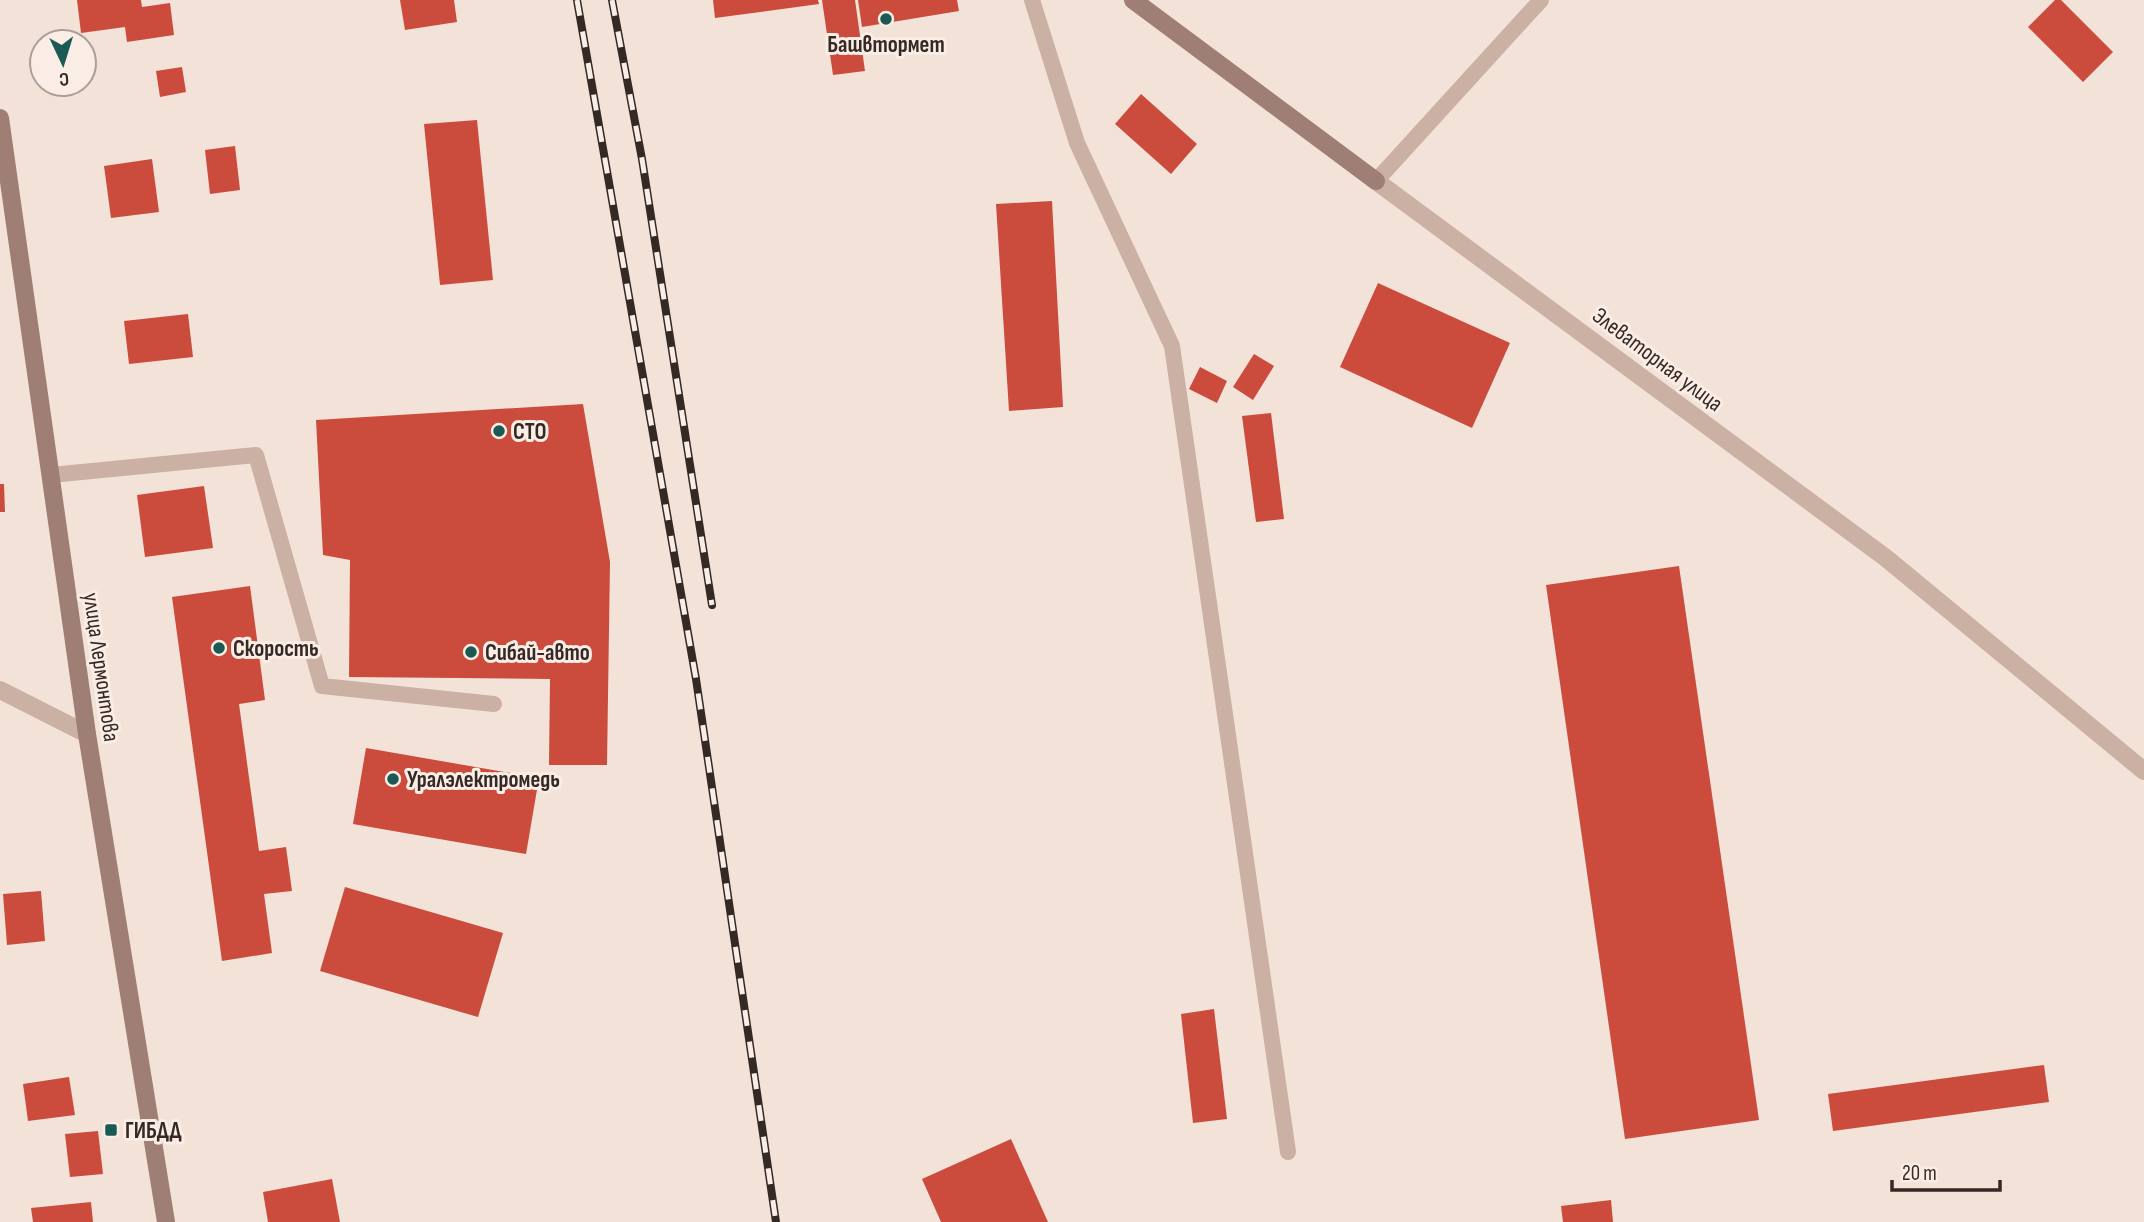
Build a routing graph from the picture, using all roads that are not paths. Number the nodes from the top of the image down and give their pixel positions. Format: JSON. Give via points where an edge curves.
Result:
{"nodes":[{"id":1,"x":1032,"y":0,"type":"edge"},
{"id":2,"x":1133,"y":0,"type":"edge"},
{"id":3,"x":1541,"y":0,"type":"edge"},
{"id":4,"x":0,"y":118,"type":"edge"},
{"id":5,"x":1376,"y":181,"type":"junction"},
{"id":6,"x":51,"y":475,"type":"junction"},
{"id":7,"x":0,"y":690,"type":"edge"},
{"id":8,"x":494,"y":704,"type":"dead end"},
{"id":9,"x":87,"y":734,"type":"junction"},
{"id":10,"x":2144,"y":771,"type":"edge"},
{"id":11,"x":1288,"y":1152,"type":"dead end"},
{"id":12,"x":166,"y":1222,"type":"edge"}],
"edges":[{"from":1,"to":11,"type":"lane","via":[[1077,143],[1172,346]]},
{"from":2,"to":5,"type":"main road","name":"Элеваторная улица"},
{"from":3,"to":5,"type":"lane"},
{"from":4,"to":6,"type":"main road","name":"улица Лермонтова"},
{"from":5,"to":10,"type":"street","name":"Элеваторная улица","via":[[1886,558]]},
{"from":6,"to":8,"type":"lane","via":[[256,455],[322,686]]},
{"from":6,"to":9,"type":"main road","name":"улица Лермонтова"},
{"from":7,"to":9,"type":"street"},
{"from":9,"to":12,"type":"main road","name":"улица Лермонтова"}]}
